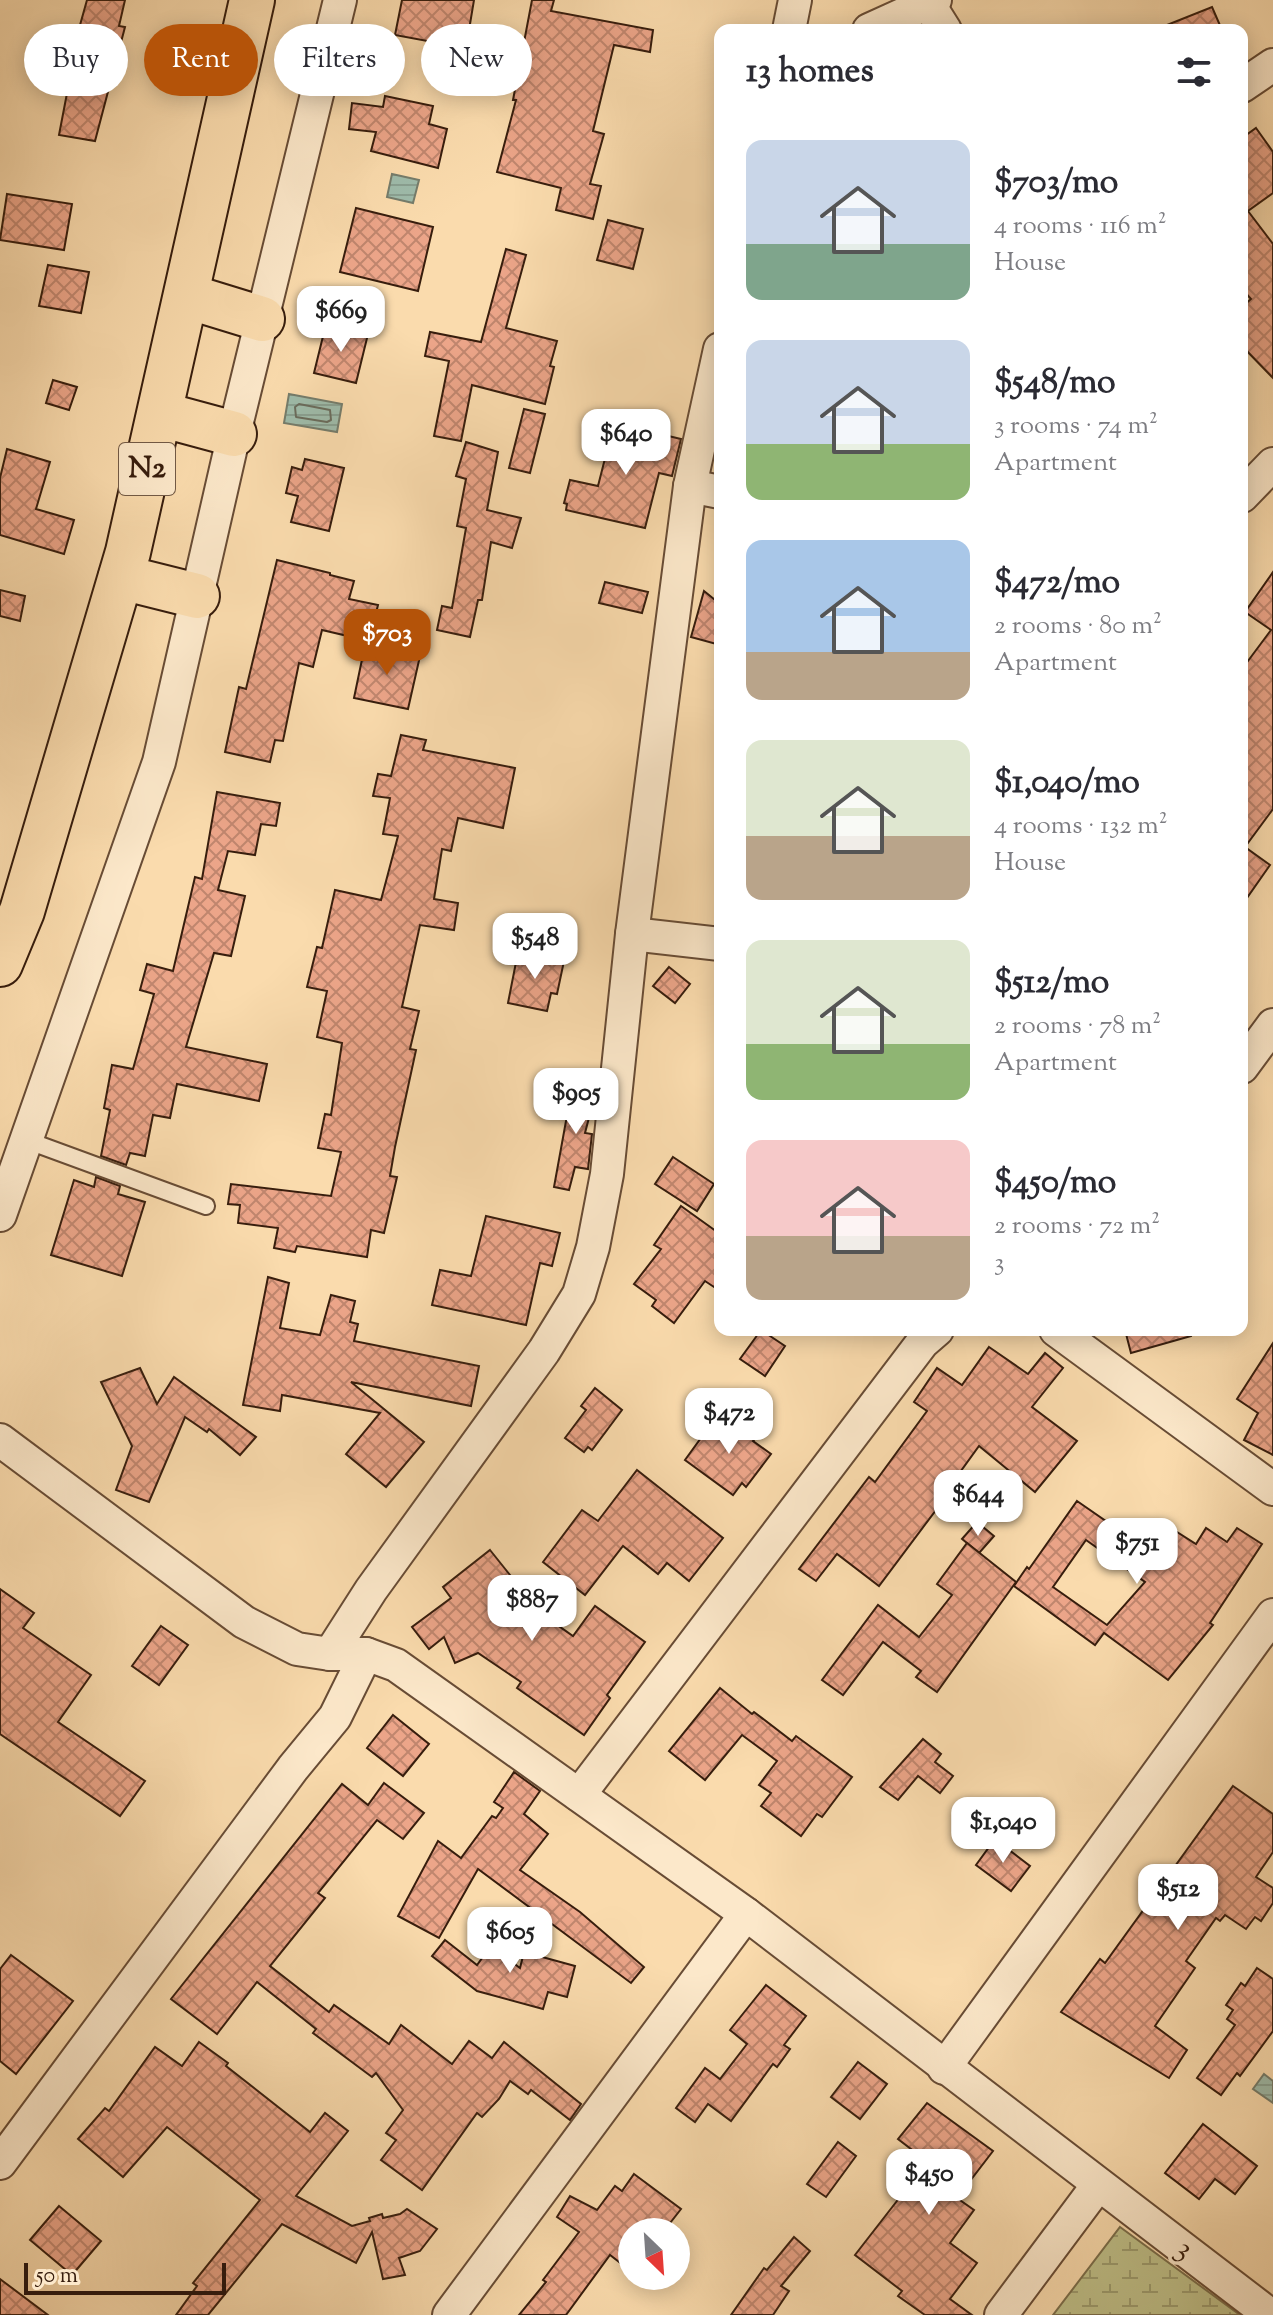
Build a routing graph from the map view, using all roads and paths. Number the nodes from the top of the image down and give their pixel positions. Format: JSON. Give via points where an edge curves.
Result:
{"nodes":[{"id":1,"x":252,"y":0,"type":"edge"},
{"id":2,"x":340,"y":0,"type":"edge"},
{"id":3,"x":795,"y":0,"type":"edge"},
{"id":4,"x":936,"y":11,"type":"edge"},
{"id":5,"x":790,"y":24,"type":"edge"},
{"id":6,"x":890,"y":24,"type":"edge"},
{"id":7,"x":1273,"y":65,"type":"edge"},
{"id":8,"x":1248,"y":82,"type":"edge"},
{"id":9,"x":187,"y":296,"type":"junction"},
{"id":10,"x":262,"y":319,"type":"junction"},
{"id":11,"x":714,"y":405,"type":"edge"},
{"id":12,"x":160,"y":414,"type":"junction"},
{"id":13,"x":234,"y":434,"type":"junction"},
{"id":14,"x":1273,"y":464,"type":"edge"},
{"id":15,"x":705,"y":489,"type":"edge"},
{"id":16,"x":1248,"y":490,"type":"edge"},
{"id":17,"x":121,"y":577,"type":"junction"},
{"id":18,"x":197,"y":596,"type":"junction"},
{"id":19,"x":632,"y":934,"type":"junction"},
{"id":20,"x":714,"y":943,"type":"edge"},
{"id":21,"x":0,"y":964,"type":"edge"},
{"id":22,"x":1273,"y":1025,"type":"edge"},
{"id":23,"x":1248,"y":1059,"type":"edge"},
{"id":24,"x":14,"y":1157,"type":"edge"},
{"id":25,"x":206,"y":1206,"type":"dead end"},
{"id":26,"x":0,"y":1215,"type":"edge"},
{"id":27,"x":931,"y":1336,"type":"edge"},
{"id":28,"x":1064,"y":1336,"type":"edge"},
{"id":29,"x":0,"y":1440,"type":"edge"},
{"id":30,"x":1273,"y":1489,"type":"edge"},
{"id":31,"x":1273,"y":1615,"type":"edge"},
{"id":32,"x":330,"y":1654,"type":"junction"},
{"id":33,"x":366,"y":1654,"type":"junction"},
{"id":34,"x":579,"y":1795,"type":"junction"},
{"id":35,"x":746,"y":1914,"type":"junction"},
{"id":36,"x":944,"y":2068,"type":"junction"},
{"id":37,"x":0,"y":2162,"type":"edge"},
{"id":38,"x":1098,"y":2185,"type":"junction"},
{"id":39,"x":449,"y":2315,"type":"edge"},
{"id":40,"x":1001,"y":2315,"type":"edge"},
{"id":41,"x":1270,"y":2315,"type":"edge"}],
"edges":[{"from":1,"to":9,"type":"main road","number":"N2"},
{"from":2,"to":10,"type":"street"},
{"from":3,"to":5,"type":"street"},
{"from":4,"to":6,"type":"street"},
{"from":7,"to":8,"type":"street"},
{"from":9,"to":10,"type":"main road"},
{"from":9,"to":12,"type":"main road","number":"N2"},
{"from":10,"to":13,"type":"street"},
{"from":11,"to":15,"type":"street"},
{"from":12,"to":13,"type":"main road"},
{"from":12,"to":17,"type":"main road","number":"N2"},
{"from":13,"to":18,"type":"street"},
{"from":14,"to":16,"type":"street"},
{"from":15,"to":19,"type":"street"},
{"from":17,"to":18,"type":"main road"},
{"from":17,"to":21,"type":"main road","number":"N2","via":[[22,911]]},
{"from":18,"to":24,"type":"street","via":[[159,762]]},
{"from":19,"to":20,"type":"street"},
{"from":19,"to":32,"type":"street","via":[[607,1174],[579,1294]]},
{"from":22,"to":23,"type":"street"},
{"from":24,"to":25,"type":"lane"},
{"from":24,"to":26,"type":"street"},
{"from":27,"to":34,"type":"street"},
{"from":28,"to":30,"type":"street"},
{"from":29,"to":32,"type":"street","via":[[244,1622],[297,1649]]},
{"from":31,"to":36,"type":"street"},
{"from":32,"to":33,"type":"street"},
{"from":33,"to":34,"type":"street","name":"3","via":[[396,1665]]},
{"from":33,"to":37,"type":"street","via":[[335,1717]]},
{"from":34,"to":35,"type":"street","name":"3"},
{"from":35,"to":36,"type":"street","name":"3"},
{"from":35,"to":39,"type":"street"},
{"from":36,"to":38,"type":"street","name":"3"},
{"from":38,"to":40,"type":"street"},
{"from":38,"to":41,"type":"street","name":"3"}]}
